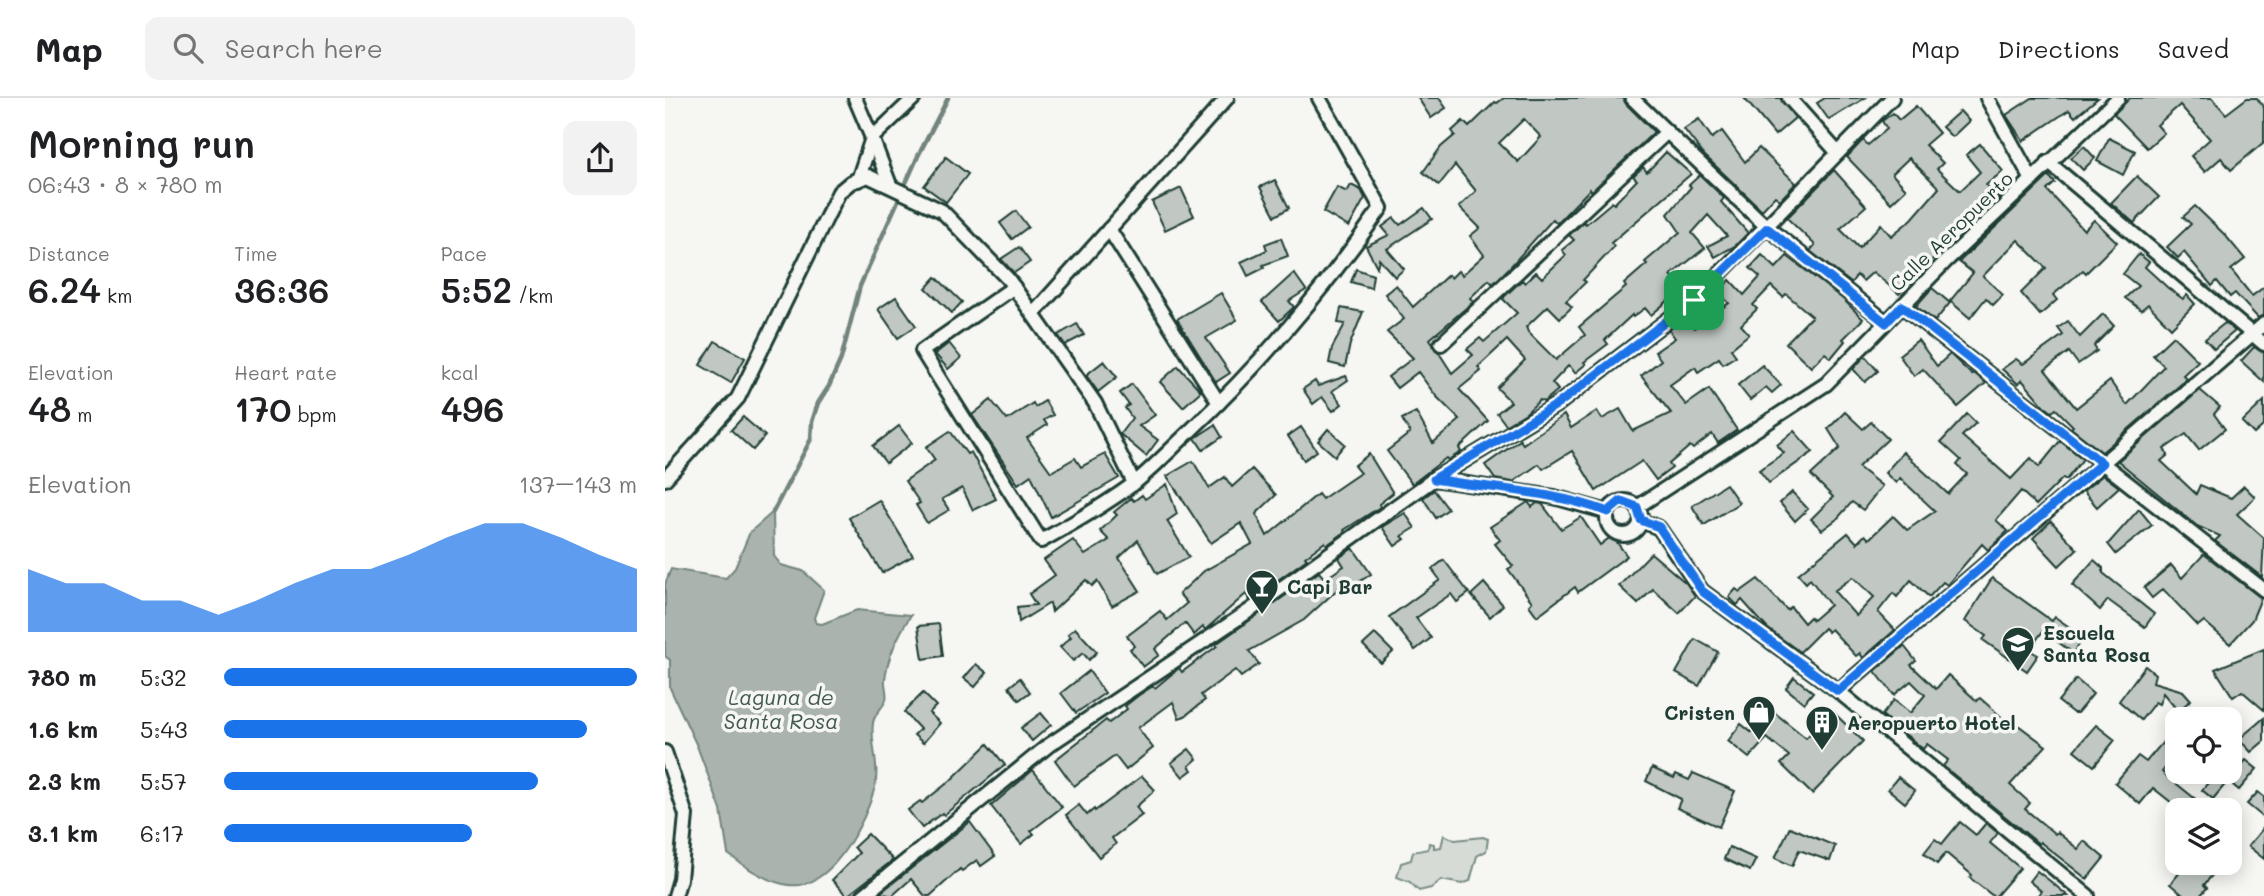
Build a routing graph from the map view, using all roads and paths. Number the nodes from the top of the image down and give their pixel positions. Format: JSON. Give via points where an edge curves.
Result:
{"nodes":[{"id":1,"x":855,"y":98,"type":"edge"},
{"id":2,"x":914,"y":98,"type":"edge"},
{"id":3,"x":1227,"y":98,"type":"edge"},
{"id":4,"x":1319,"y":98,"type":"edge"},
{"id":5,"x":1632,"y":98,"type":"edge"},
{"id":6,"x":1789,"y":98,"type":"edge"},
{"id":7,"x":1892,"y":98,"type":"edge"},
{"id":8,"x":1987,"y":98,"type":"edge"},
{"id":9,"x":2118,"y":98,"type":"edge"},
{"id":10,"x":1667,"y":132,"type":"junction"},
{"id":11,"x":873,"y":138,"type":"junction"},
{"id":12,"x":1838,"y":153,"type":"junction"},
{"id":13,"x":2048,"y":162,"type":"junction"},
{"id":14,"x":858,"y":180,"type":"junction"},
{"id":15,"x":2032,"y":180,"type":"junction"},
{"id":16,"x":890,"y":185,"type":"junction"},
{"id":17,"x":1767,"y":228,"type":"junction"},
{"id":18,"x":1109,"y":229,"type":"junction"},
{"id":19,"x":1014,"y":287,"type":"junction"},
{"id":20,"x":1902,"y":306,"type":"junction"},
{"id":21,"x":1034,"y":313,"type":"junction"},
{"id":22,"x":1886,"y":323,"type":"junction"},
{"id":23,"x":2264,"y":324,"type":"edge"},
{"id":24,"x":2252,"y":335,"type":"junction"},
{"id":25,"x":1441,"y":344,"type":"dead end"},
{"id":26,"x":2264,"y":344,"type":"edge"},
{"id":27,"x":1219,"y":403,"type":"junction"},
{"id":28,"x":2102,"y":463,"type":"junction"},
{"id":29,"x":665,"y":479,"type":"edge"},
{"id":30,"x":1434,"y":479,"type":"junction"},
{"id":31,"x":1134,"y":484,"type":"junction"},
{"id":32,"x":1637,"y":507,"type":"junction"},
{"id":33,"x":1608,"y":512,"type":"junction"},
{"id":34,"x":1641,"y":520,"type":"junction"},
{"id":35,"x":2264,"y":590,"type":"edge"},
{"id":36,"x":1838,"y":691,"type":"junction"},
{"id":37,"x":665,"y":752,"type":"edge"},
{"id":38,"x":675,"y":896,"type":"edge"},
{"id":39,"x":863,"y":896,"type":"edge"},
{"id":40,"x":2088,"y":896,"type":"edge"}],
"edges":[{"from":1,"to":11,"type":"street"},
{"from":2,"to":11,"type":"street"},
{"from":3,"to":18,"type":"street"},
{"from":4,"to":27,"type":"street","via":[[1381,208],[1291,326]]},
{"from":5,"to":10,"type":"street"},
{"from":6,"to":12,"type":"street"},
{"from":7,"to":12,"type":"street"},
{"from":8,"to":15,"type":"street"},
{"from":9,"to":13,"type":"street","name":"Calle Aeropuerto"},
{"from":10,"to":17,"type":"street"},
{"from":10,"to":25,"type":"street"},
{"from":11,"to":14,"type":"street"},
{"from":11,"to":16,"type":"street"},
{"from":12,"to":17,"type":"street"},
{"from":13,"to":15,"type":"street","name":"Calle Aeropuerto"},
{"from":13,"to":24,"type":"street"},
{"from":14,"to":16,"type":"street","via":[[868,176]]},
{"from":14,"to":29,"type":"street","via":[[839,192],[737,398]]},
{"from":15,"to":20,"type":"street","name":"Calle Aeropuerto"},
{"from":16,"to":19,"type":"street","via":[[942,211]]},
{"from":17,"to":22,"type":"street"},
{"from":17,"to":30,"type":"street","via":[[1694,300],[1558,404]]},
{"from":18,"to":21,"type":"street"},
{"from":18,"to":27,"type":"street"},
{"from":19,"to":21,"type":"street"},
{"from":19,"to":31,"type":"street","via":[[922,351],[1041,541]]},
{"from":20,"to":22,"type":"street","name":"Calle Aeropuerto"},
{"from":20,"to":28,"type":"street"},
{"from":21,"to":31,"type":"street","via":[[1095,403]]},
{"from":22,"to":32,"type":"street","name":"Calle Aeropuerto","via":[[1826,384]]},
{"from":23,"to":24,"type":"street"},
{"from":24,"to":26,"type":"street"},
{"from":24,"to":28,"type":"street"},
{"from":27,"to":31,"type":"street"},
{"from":28,"to":35,"type":"street"},
{"from":28,"to":36,"type":"street"},
{"from":30,"to":33,"type":"street","via":[[1553,497]]},
{"from":30,"to":39,"type":"street","via":[[1252,609],[1049,745]]},
{"from":32,"to":33,"type":"street","via":[[1621,501]]},
{"from":32,"to":34,"type":"street"},
{"from":33,"to":34,"type":"street","via":[[1609,526],[1620,535],[1634,533]]},
{"from":34,"to":36,"type":"street","via":[[1659,527],[1702,591]]},
{"from":36,"to":40,"type":"street"},
{"from":37,"to":38,"type":"street","via":[[686,815]]}]}
